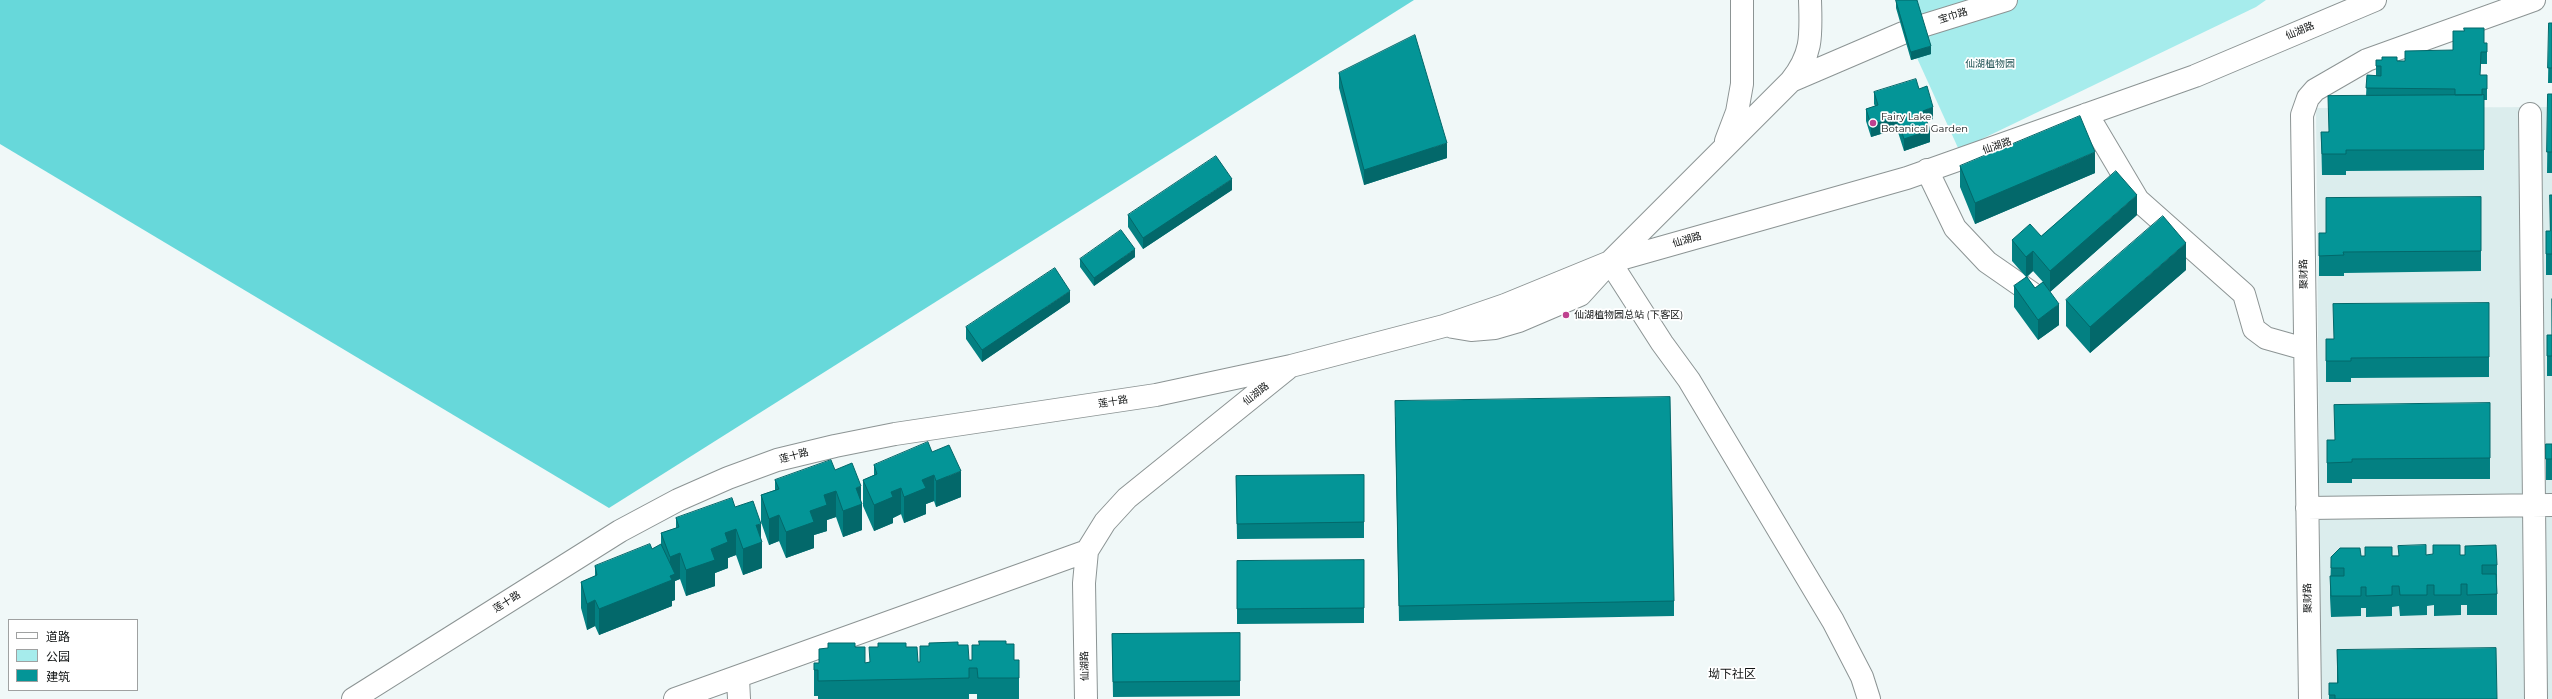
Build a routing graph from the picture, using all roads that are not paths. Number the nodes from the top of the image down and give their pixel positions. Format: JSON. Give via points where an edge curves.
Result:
{"nodes":[{"id":1,"x":1742,"y":0,"type":"edge"},
{"id":2,"x":1810,"y":0,"type":"edge"},
{"id":3,"x":2006,"y":0,"type":"edge"},
{"id":4,"x":2375,"y":0,"type":"edge"},
{"id":5,"x":2534,"y":0,"type":"edge"},
{"id":6,"x":1913,"y":29,"type":"joint"},
{"id":7,"x":1791,"y":81,"type":"junction"},
{"id":8,"x":2086,"y":114,"type":"junction"},
{"id":9,"x":2530,"y":114,"type":"dead end"},
{"id":10,"x":1724,"y":148,"type":"junction"},
{"id":11,"x":1927,"y":170,"type":"junction"},
{"id":12,"x":1610,"y":262,"type":"junction"},
{"id":13,"x":2036,"y":296,"type":"edge"},
{"id":14,"x":2305,"y":349,"type":"junction"},
{"id":15,"x":1291,"y":366,"type":"junction"},
{"id":16,"x":2543,"y":505,"type":"edge"},
{"id":17,"x":2307,"y":508,"type":"junction"},
{"id":18,"x":1087,"y":551,"type":"junction"},
{"id":19,"x":738,"y":689,"type":"edge"},
{"id":20,"x":353,"y":699,"type":"edge"},
{"id":21,"x":675,"y":699,"type":"edge"},
{"id":22,"x":1086,"y":699,"type":"edge"},
{"id":23,"x":1869,"y":699,"type":"edge"},
{"id":24,"x":2310,"y":699,"type":"edge"},
{"id":25,"x":2536,"y":699,"type":"edge"}],
"edges":[{"from":1,"to":10,"type":"street","via":[[1742,84],[1737,112]]},
{"from":2,"to":7,"type":"street","via":[[1810,45],[1803,66]]},
{"from":3,"to":6,"type":"street","name":"宝巾路"},
{"from":4,"to":8,"type":"street","name":"仙湖路","via":[[2195,76]]},
{"from":5,"to":14,"type":"street","name":"聚财路","via":[[2367,60],[2329,80],[2314,90],[2308,98],[2302,116]]},
{"from":6,"to":7,"type":"street","name":"仙湖路"},
{"from":7,"to":10,"type":"street","name":"仙湖路"},
{"from":8,"to":11,"type":"street","name":"仙湖路"},
{"from":8,"to":14,"type":"street","via":[[2138,200],[2244,294],[2254,329],[2266,338]]},
{"from":9,"to":16,"type":"street"},
{"from":10,"to":12,"type":"street","name":"仙湖路"},
{"from":11,"to":12,"type":"street","name":"仙湖路"},
{"from":11,"to":13,"type":"street","via":[[1955,228],[1987,262]]},
{"from":12,"to":15,"type":"street","name":"仙湖路","via":[[1505,305],[1444,326]]},
{"from":12,"to":23,"type":"street","via":[[1689,380],[1834,621],[1862,678]]},
{"from":14,"to":17,"type":"street","name":"聚财路"},
{"from":15,"to":18,"type":"street","name":"仙湖路","via":[[1127,498],[1105,522]]},
{"from":15,"to":20,"type":"street","name":"莲十路","via":[[1156,395],[895,434],[770,463],[678,500],[620,531]]},
{"from":16,"to":17,"type":"street"},
{"from":16,"to":25,"type":"street"},
{"from":17,"to":24,"type":"street","name":"聚财路"},
{"from":18,"to":19,"type":"street"},
{"from":18,"to":22,"type":"street","name":"仙湖路","via":[[1084,583]]},
{"from":19,"to":21,"type":"street"}]}
